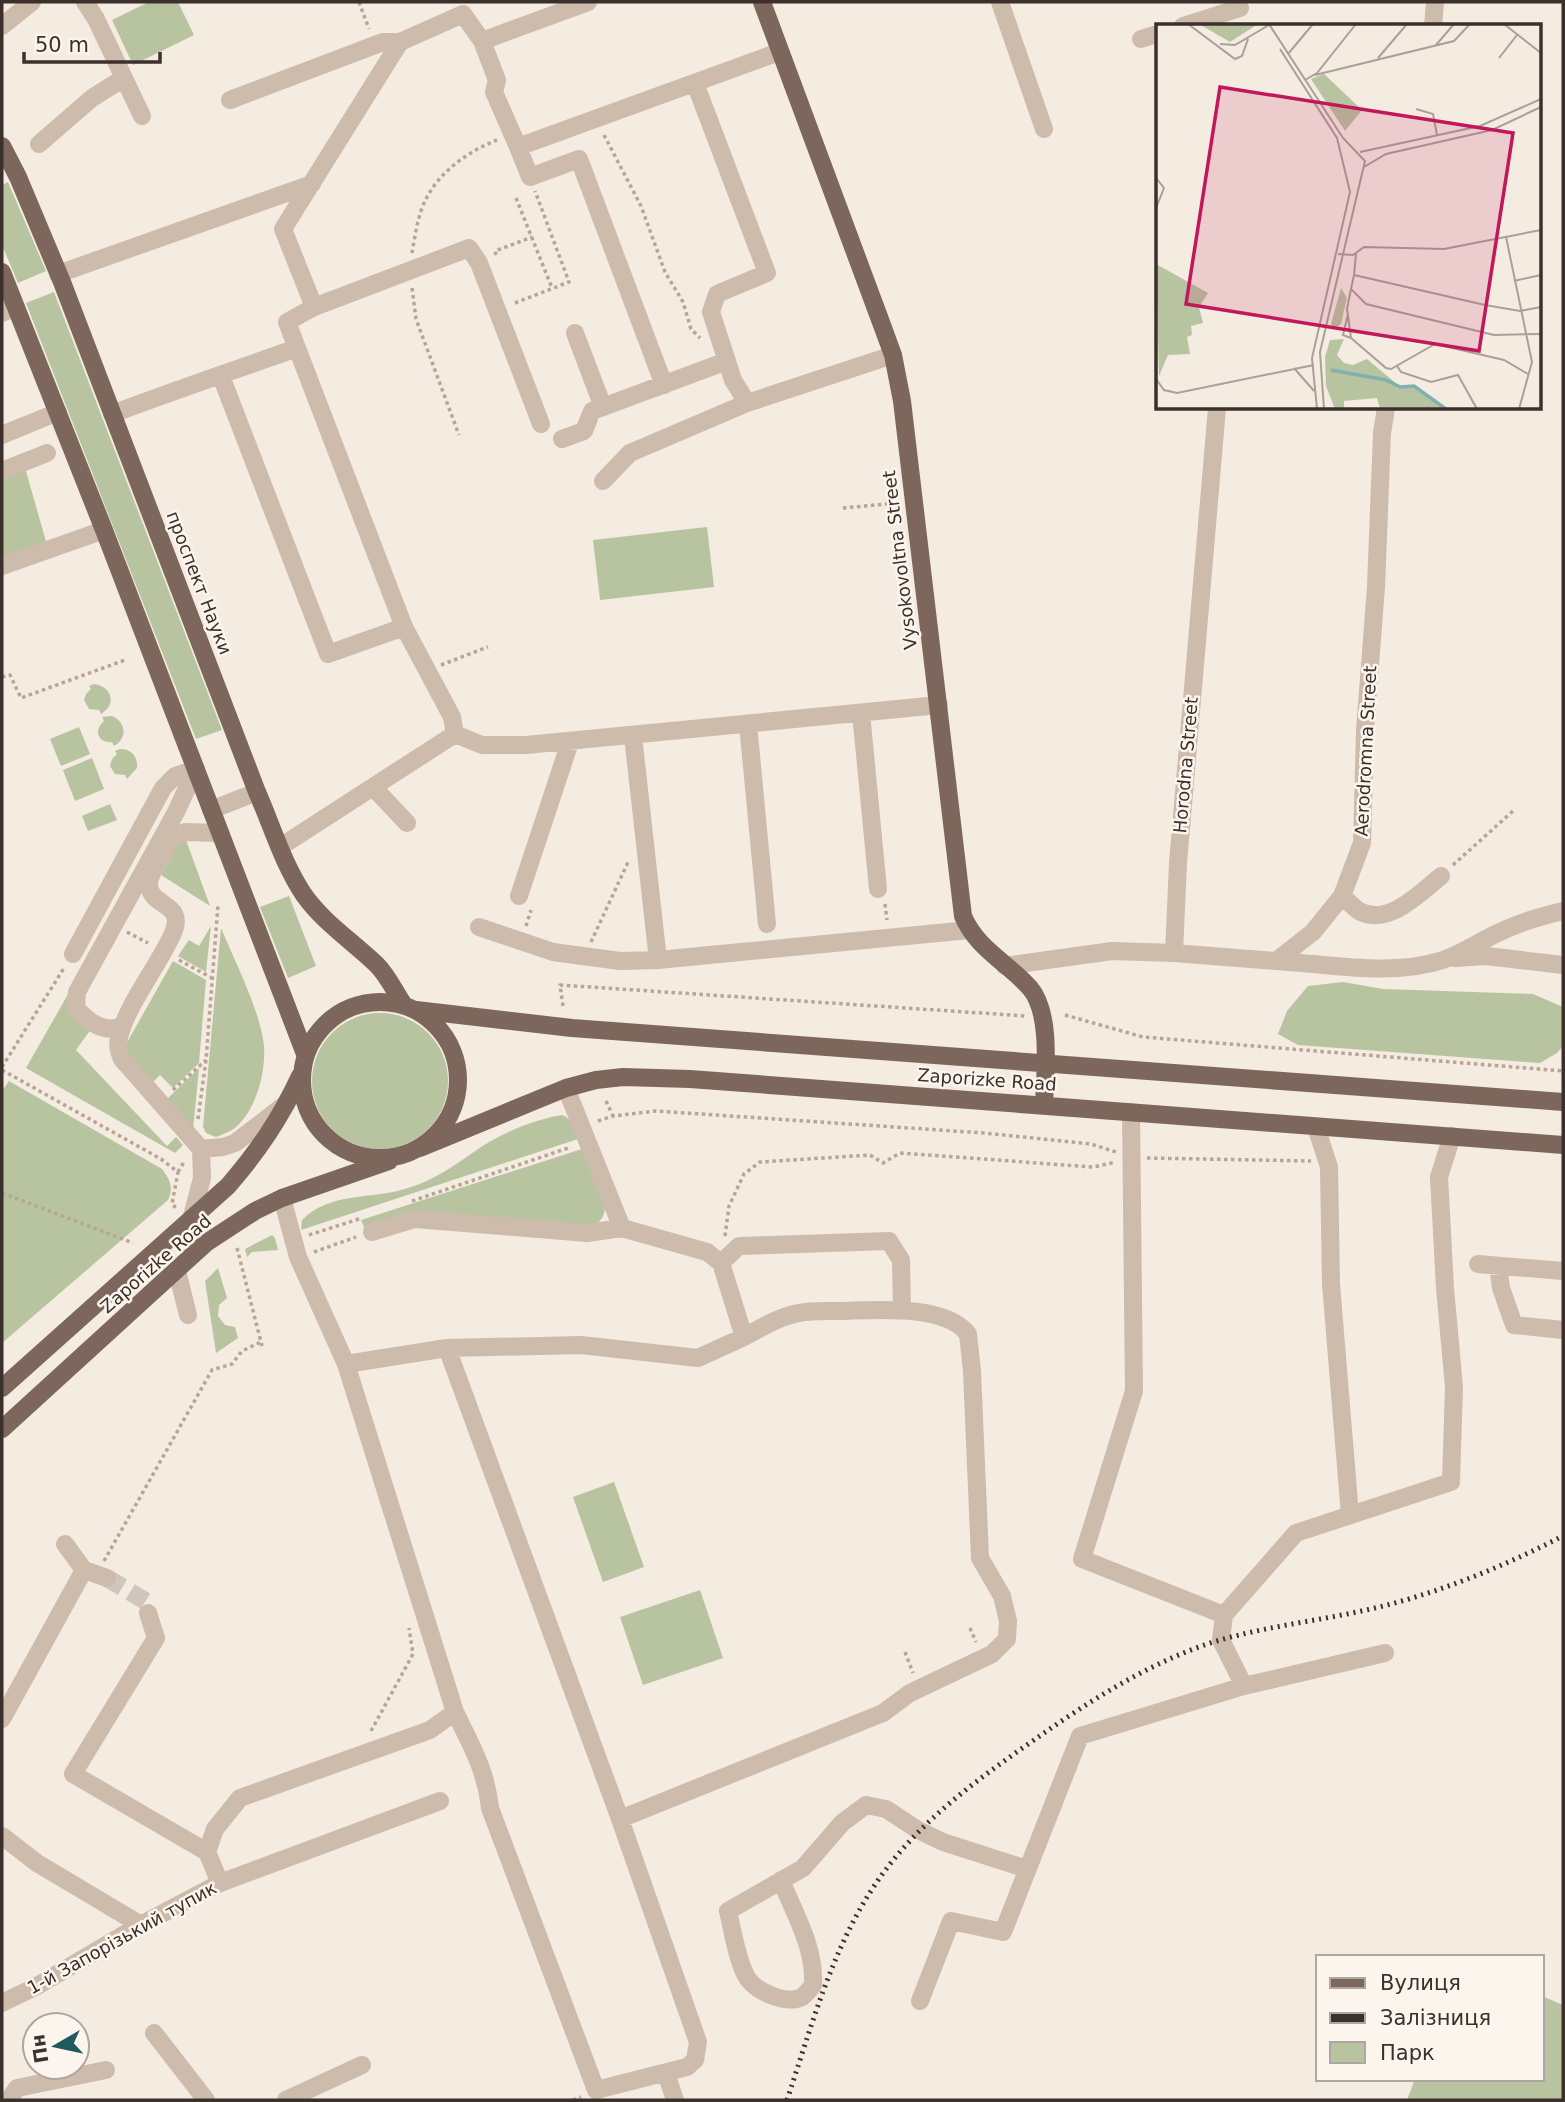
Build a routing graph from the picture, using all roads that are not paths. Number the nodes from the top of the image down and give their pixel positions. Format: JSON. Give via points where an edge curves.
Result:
{"nodes":[{"id":1,"x":32,"y":2,"type":"edge"},
{"id":2,"x":85,"y":2,"type":"edge"},
{"id":3,"x":587,"y":2,"type":"edge"},
{"id":4,"x":762,"y":2,"type":"edge"},
{"id":5,"x":1000,"y":2,"type":"edge"},
{"id":6,"x":1435,"y":2,"type":"edge"},
{"id":7,"x":1240,"y":12,"type":"edge"},
{"id":8,"x":1191,"y":24,"type":"edge"},
{"id":9,"x":1433,"y":24,"type":"edge"},
{"id":10,"x":2,"y":26,"type":"edge"},
{"id":11,"x":482,"y":41,"type":"junction"},
{"id":12,"x":400,"y":42,"type":"junction"},
{"id":13,"x":779,"y":52,"type":"junction"},
{"id":14,"x":124,"y":78,"type":"junction"},
{"id":15,"x":695,"y":83,"type":"junction"},
{"id":16,"x":230,"y":100,"type":"dead end"},
{"id":17,"x":142,"y":116,"type":"dead end"},
{"id":18,"x":1044,"y":129,"type":"dead end"},
{"id":19,"x":515,"y":141,"type":"junction"},
{"id":20,"x":39,"y":145,"type":"dead end"},
{"id":21,"x":2,"y":146,"type":"edge"},
{"id":22,"x":312,"y":184,"type":"junction"},
{"id":23,"x":2,"y":272,"type":"edge"},
{"id":24,"x":58,"y":274,"type":"junction"},
{"id":25,"x":314,"y":307,"type":"junction"},
{"id":26,"x":9,"y":310,"type":"edge"},
{"id":27,"x":575,"y":334,"type":"dead end"},
{"id":28,"x":297,"y":348,"type":"junction"},
{"id":29,"x":724,"y":352,"type":"junction"},
{"id":30,"x":892,"y":355,"type":"junction"},
{"id":31,"x":221,"y":376,"type":"junction"},
{"id":32,"x":664,"y":384,"type":"junction"},
{"id":33,"x":747,"y":403,"type":"junction"},
{"id":34,"x":603,"y":407,"type":"junction"},
{"id":35,"x":1217,"y":410,"type":"edge"},
{"id":36,"x":1386,"y":410,"type":"edge"},
{"id":37,"x":58,"y":412,"type":"junction"},
{"id":38,"x":112,"y":414,"type":"junction"},
{"id":39,"x":541,"y":424,"type":"dead end"},
{"id":40,"x":2,"y":435,"type":"edge"},
{"id":41,"x":562,"y":439,"type":"dead end"},
{"id":42,"x":47,"y":453,"type":"dead end"},
{"id":43,"x":2,"y":471,"type":"edge"},
{"id":44,"x":603,"y":481,"type":"dead end"},
{"id":45,"x":104,"y":530,"type":"junction"},
{"id":46,"x":2,"y":566,"type":"edge"},
{"id":47,"x":404,"y":627,"type":"junction"},
{"id":48,"x":939,"y":705,"type":"junction"},
{"id":49,"x":861,"y":713,"type":"junction"},
{"id":50,"x":748,"y":724,"type":"junction"},
{"id":51,"x":455,"y":734,"type":"junction"},
{"id":52,"x":633,"y":736,"type":"junction"},
{"id":53,"x":570,"y":742,"type":"junction"},
{"id":54,"x":196,"y":769,"type":"junction"},
{"id":55,"x":373,"y":787,"type":"junction"},
{"id":56,"x":257,"y":792,"type":"junction"},
{"id":57,"x":211,"y":810,"type":"junction"},
{"id":58,"x":407,"y":823,"type":"dead end"},
{"id":59,"x":220,"y":833,"type":"junction"},
{"id":60,"x":280,"y":846,"type":"junction"},
{"id":61,"x":1441,"y":876,"type":"road end"},
{"id":62,"x":878,"y":889,"type":"road end"},
{"id":63,"x":519,"y":896,"type":"road end"},
{"id":64,"x":1342,"y":896,"type":"junction"},
{"id":65,"x":1563,"y":911,"type":"edge"},
{"id":66,"x":767,"y":924,"type":"dead end"},
{"id":67,"x":478,"y":927,"type":"dead end"},
{"id":68,"x":969,"y":930,"type":"junction"},
{"id":69,"x":1174,"y":953,"type":"junction"},
{"id":70,"x":1445,"y":959,"type":"junction"},
{"id":71,"x":658,"y":960,"type":"junction"},
{"id":72,"x":69,"y":961,"type":"road end"},
{"id":73,"x":1276,"y":961,"type":"junction"},
{"id":74,"x":1563,"y":965,"type":"edge"},
{"id":75,"x":1005,"y":967,"type":"junction"},
{"id":76,"x":410,"y":1007,"type":"junction"},
{"id":77,"x":124,"y":1025,"type":"junction"},
{"id":78,"x":305,"y":1054,"type":"junction"},
{"id":79,"x":1046,"y":1063,"type":"junction"},
{"id":80,"x":300,"y":1076,"type":"junction"},
{"id":81,"x":566,"y":1088,"type":"junction"},
{"id":82,"x":1563,"y":1102,"type":"edge"},
{"id":83,"x":287,"y":1103,"type":"junction"},
{"id":84,"x":1044,"y":1105,"type":"junction"},
{"id":85,"x":1131,"y":1112,"type":"junction"},
{"id":86,"x":1316,"y":1127,"type":"junction"},
{"id":87,"x":1452,"y":1136,"type":"junction"},
{"id":88,"x":1563,"y":1145,"type":"edge"},
{"id":89,"x":198,"y":1146,"type":"junction"},
{"id":90,"x":420,"y":1148,"type":"junction"},
{"id":91,"x":402,"y":1156,"type":"junction"},
{"id":92,"x":282,"y":1198,"type":"junction"},
{"id":93,"x":184,"y":1212,"type":"junction"},
{"id":94,"x":621,"y":1228,"type":"junction"},
{"id":95,"x":372,"y":1232,"type":"road end"},
{"id":96,"x":720,"y":1263,"type":"junction"},
{"id":97,"x":1478,"y":1264,"type":"dead end"},
{"id":98,"x":1499,"y":1266,"type":"junction"},
{"id":99,"x":177,"y":1271,"type":"junction"},
{"id":100,"x":1563,"y":1271,"type":"edge"},
{"id":101,"x":902,"y":1310,"type":"junction"},
{"id":102,"x":188,"y":1315,"type":"dead end"},
{"id":103,"x":1563,"y":1330,"type":"edge"},
{"id":104,"x":744,"y":1337,"type":"junction"},
{"id":105,"x":447,"y":1348,"type":"junction"},
{"id":106,"x":346,"y":1364,"type":"junction"},
{"id":107,"x":2,"y":1388,"type":"edge"},
{"id":108,"x":2,"y":1429,"type":"edge"},
{"id":109,"x":1350,"y":1515,"type":"junction"},
{"id":110,"x":65,"y":1544,"type":"dead end"},
{"id":111,"x":148,"y":1613,"type":"tunnel mouth"},
{"id":112,"x":1224,"y":1615,"type":"junction"},
{"id":113,"x":1385,"y":1653,"type":"dead end"},
{"id":114,"x":1244,"y":1686,"type":"junction"},
{"id":115,"x":450,"y":1716,"type":"junction"},
{"id":116,"x":2,"y":1719,"type":"edge"},
{"id":117,"x":440,"y":1801,"type":"dead end"},
{"id":118,"x":620,"y":1819,"type":"junction"},
{"id":119,"x":2,"y":1836,"type":"edge"},
{"id":120,"x":207,"y":1852,"type":"junction"},
{"id":121,"x":1027,"y":1869,"type":"junction"},
{"id":122,"x":780,"y":1880,"type":"junction"},
{"id":123,"x":220,"y":1883,"type":"junction"},
{"id":124,"x":141,"y":1925,"type":"junction"},
{"id":125,"x":920,"y":2001,"type":"dead end"},
{"id":126,"x":2,"y":2003,"type":"edge"},
{"id":127,"x":154,"y":2033,"type":"dead end"},
{"id":128,"x":362,"y":2064,"type":"dead end"},
{"id":129,"x":106,"y":2070,"type":"dead end"},
{"id":130,"x":666,"y":2073,"type":"junction"},
{"id":131,"x":9,"y":2100,"type":"edge"},
{"id":132,"x":206,"y":2100,"type":"edge"},
{"id":133,"x":286,"y":2100,"type":"edge"},
{"id":134,"x":675,"y":2100,"type":"edge"}],
"edges":[{"from":1,"to":10,"type":"street"},
{"from":2,"to":14,"type":"street"},
{"from":3,"to":11,"type":"street"},
{"from":4,"to":13,"type":"main road","name":"Vysokovoltna Street"},
{"from":5,"to":18,"type":"street"},
{"from":6,"to":9,"type":"street"},
{"from":7,"to":8,"type":"street"},
{"from":11,"to":12,"type":"street","via":[[463,14]]},
{"from":11,"to":19,"type":"street","via":[[497,80],[494,92]]},
{"from":12,"to":16,"type":"street","via":[[383,42]]},
{"from":12,"to":22,"type":"street"},
{"from":13,"to":15,"type":"street"},
{"from":13,"to":30,"type":"main road","name":"Vysokovoltna Street"},
{"from":14,"to":17,"type":"street"},
{"from":14,"to":20,"type":"street","via":[[92,98]]},
{"from":15,"to":19,"type":"street","via":[[596,119]]},
{"from":15,"to":29,"type":"street","via":[[766,273],[717,294],[711,312]]},
{"from":19,"to":32,"type":"street","via":[[530,177],[579,159]]},
{"from":21,"to":24,"type":"main road","name":"проспект Науки"},
{"from":22,"to":24,"type":"street"},
{"from":22,"to":25,"type":"street","via":[[284,229]]},
{"from":23,"to":26,"type":"main road"},
{"from":24,"to":38,"type":"main road","name":"проспект Науки"},
{"from":25,"to":28,"type":"street","via":[[287,322]]},
{"from":25,"to":39,"type":"street","via":[[469,248],[479,263]]},
{"from":26,"to":37,"type":"main road"},
{"from":27,"to":34,"type":"street"},
{"from":28,"to":31,"type":"street"},
{"from":28,"to":47,"type":"street"},
{"from":29,"to":32,"type":"street"},
{"from":29,"to":33,"type":"street"},
{"from":30,"to":33,"type":"street"},
{"from":30,"to":48,"type":"main road","name":"Vysokovoltna Street","via":[[902,401]]},
{"from":31,"to":38,"type":"street"},
{"from":31,"to":47,"type":"street","via":[[328,654]]},
{"from":32,"to":34,"type":"street"},
{"from":33,"to":44,"type":"street","via":[[630,453]]},
{"from":34,"to":41,"type":"street","via":[[593,411],[584,431]]},
{"from":35,"to":69,"type":"street","name":"Horodna Street"},
{"from":36,"to":64,"type":"street","name":"Aerodromna Street","via":[[1362,843]]},
{"from":37,"to":40,"type":"street"},
{"from":37,"to":45,"type":"main road"},
{"from":38,"to":56,"type":"main road","name":"проспект Науки"},
{"from":42,"to":43,"type":"street"},
{"from":45,"to":46,"type":"street"},
{"from":45,"to":54,"type":"main road"},
{"from":47,"to":51,"type":"street","via":[[452,717]]},
{"from":48,"to":49,"type":"street"},
{"from":48,"to":68,"type":"main road","name":"Vysokovoltna Street","via":[[963,916]]},
{"from":49,"to":50,"type":"street"},
{"from":49,"to":62,"type":"street"},
{"from":50,"to":52,"type":"street"},
{"from":50,"to":66,"type":"street"},
{"from":51,"to":53,"type":"street","via":[[482,745]]},
{"from":51,"to":55,"type":"street"},
{"from":52,"to":53,"type":"street"},
{"from":52,"to":71,"type":"street"},
{"from":53,"to":63,"type":"street"},
{"from":54,"to":57,"type":"main road"},
{"from":54,"to":72,"type":"street","via":[[175,776],[163,788]]},
{"from":54,"to":77,"type":"street","via":[[77,992],[76,1008],[83,1015],[107,1030]]},
{"from":55,"to":58,"type":"street"},
{"from":55,"to":60,"type":"street"},
{"from":56,"to":57,"type":"street"},
{"from":56,"to":60,"type":"main road","name":"проспект Науки"},
{"from":57,"to":59,"type":"main road"},
{"from":59,"to":77,"type":"street","via":[[179,834],[149,880],[154,897],[171,909],[176,923]]},
{"from":59,"to":78,"type":"main road"},
{"from":60,"to":76,"type":"main road","name":"проспект Науки","via":[[304,895],[325,920],[378,966]]},
{"from":61,"to":64,"type":"street","via":[[1384,915],[1361,912]]},
{"from":64,"to":73,"type":"street","name":"Aerodromna Street","via":[[1313,932]]},
{"from":65,"to":70,"type":"street","via":[[1504,930]]},
{"from":67,"to":71,"type":"street","via":[[553,952],[620,961]]},
{"from":68,"to":71,"type":"street"},
{"from":68,"to":75,"type":"main road","name":"Vysokovoltna Street"},
{"from":69,"to":73,"type":"street"},
{"from":69,"to":75,"type":"street","via":[[1112,951]]},
{"from":70,"to":73,"type":"street","via":[[1417,966],[1372,967]]},
{"from":70,"to":74,"type":"street","via":[[1486,956]]},
{"from":75,"to":79,"type":"main road","name":"Vysokovoltna Street","via":[[1031,989],[1040,1010]]},
{"from":76,"to":78,"type":"main road","via":[[384,1001],[344,1009],[321,1028]]},
{"from":76,"to":79,"type":"main road","name":"Zaporizke Road","via":[[572,1028]]},
{"from":76,"to":90,"type":"main road","via":[[436,1024],[450,1044],[458,1068],[458,1093],[450,1116]]},
{"from":77,"to":89,"type":"street","via":[[118,1040],[122,1059]]},
{"from":78,"to":80,"type":"main road"},
{"from":79,"to":82,"type":"main road","name":"Zaporizke Road"},
{"from":79,"to":84,"type":"main road","name":"Vysokovoltna Street"},
{"from":80,"to":83,"type":"main road","name":"Zaporizke Road"},
{"from":80,"to":91,"type":"main road","via":[[308,1113],[338,1147],[360,1156]]},
{"from":81,"to":84,"type":"main road","name":"Zaporizke Road","via":[[623,1077],[691,1079]]},
{"from":81,"to":90,"type":"main road","name":"Zaporizke Road"},
{"from":81,"to":94,"type":"street"},
{"from":83,"to":89,"type":"street","via":[[235,1143]]},
{"from":83,"to":93,"type":"main road","name":"Zaporizke Road","via":[[257,1152],[228,1186]]},
{"from":84,"to":85,"type":"main road","name":"Zaporizke Road"},
{"from":85,"to":86,"type":"main road","name":"Zaporizke Road"},
{"from":85,"to":112,"type":"street","via":[[1134,1391],[1082,1559]]},
{"from":86,"to":87,"type":"main road","name":"Zaporizke Road"},
{"from":86,"to":109,"type":"street","via":[[1329,1167],[1331,1283]]},
{"from":87,"to":88,"type":"main road","name":"Zaporizke Road"},
{"from":87,"to":109,"type":"street","via":[[1439,1177],[1454,1387],[1451,1482]]},
{"from":89,"to":93,"type":"street","via":[[202,1178]]},
{"from":90,"to":91,"type":"main road"},
{"from":91,"to":92,"type":"main road","name":"Zaporizke Road"},
{"from":92,"to":99,"type":"main road","name":"Zaporizke Road","via":[[230,1226]]},
{"from":92,"to":106,"type":"street","via":[[296,1249]]},
{"from":93,"to":107,"type":"main road","name":"Zaporizke Road"},
{"from":94,"to":95,"type":"street","via":[[587,1233],[415,1219]]},
{"from":94,"to":96,"type":"street","via":[[707,1252]]},
{"from":96,"to":101,"type":"street","via":[[739,1246],[889,1241],[901,1260]]},
{"from":96,"to":104,"type":"street"},
{"from":97,"to":98,"type":"street"},
{"from":98,"to":100,"type":"street"},
{"from":98,"to":103,"type":"street","via":[[1514,1325]]},
{"from":99,"to":102,"type":"street"},
{"from":99,"to":108,"type":"main road","name":"Zaporizke Road"},
{"from":101,"to":104,"type":"street","via":[[801,1312]]},
{"from":101,"to":118,"type":"street","via":[[953,1322],[968,1334],[980,1558],[1002,1596],[1007,1639],[992,1654],[910,1693],[883,1713]]},
{"from":104,"to":105,"type":"street","via":[[698,1358],[580,1345]]},
{"from":105,"to":106,"type":"street"},
{"from":105,"to":118,"type":"street"},
{"from":106,"to":115,"type":"street"},
{"from":109,"to":112,"type":"street","via":[[1296,1533]]},
{"from":110,"to":116,"type":"street","via":[[96,1574]]},
{"from":111,"to":120,"type":"street","via":[[156,1638],[73,1774]]},
{"from":112,"to":114,"type":"street","via":[[1221,1640]]},
{"from":113,"to":114,"type":"street"},
{"from":114,"to":121,"type":"street","via":[[1080,1736]]},
{"from":115,"to":120,"type":"street","via":[[430,1730],[240,1798],[215,1829]]},
{"from":115,"to":130,"type":"street","via":[[480,1761],[490,1808],[596,2090]]},
{"from":117,"to":123,"type":"street","name":"1-й Запорізький тупик"},
{"from":118,"to":130,"type":"street","via":[[698,2042],[695,2060]]},
{"from":119,"to":124,"type":"street","via":[[37,1863]]},
{"from":120,"to":123,"type":"street"},
{"from":121,"to":122,"type":"street","via":[[943,1842],[886,1809],[866,1805],[842,1823],[803,1868]]},
{"from":121,"to":125,"type":"street","via":[[1003,1933],[951,1921]]},
{"from":122,"to":122,"type":"street","via":[[728,1911],[748,1979],[787,2000],[802,1997],[813,1985],[814,1968],[809,1944]]},
{"from":123,"to":124,"type":"street","name":"1-й Запорізький тупик"},
{"from":124,"to":126,"type":"street","name":"1-й Запорізький тупик"},
{"from":127,"to":132,"type":"street"},
{"from":128,"to":133,"type":"street"},
{"from":129,"to":131,"type":"street","via":[[17,2088]]},
{"from":130,"to":134,"type":"street"}]}
